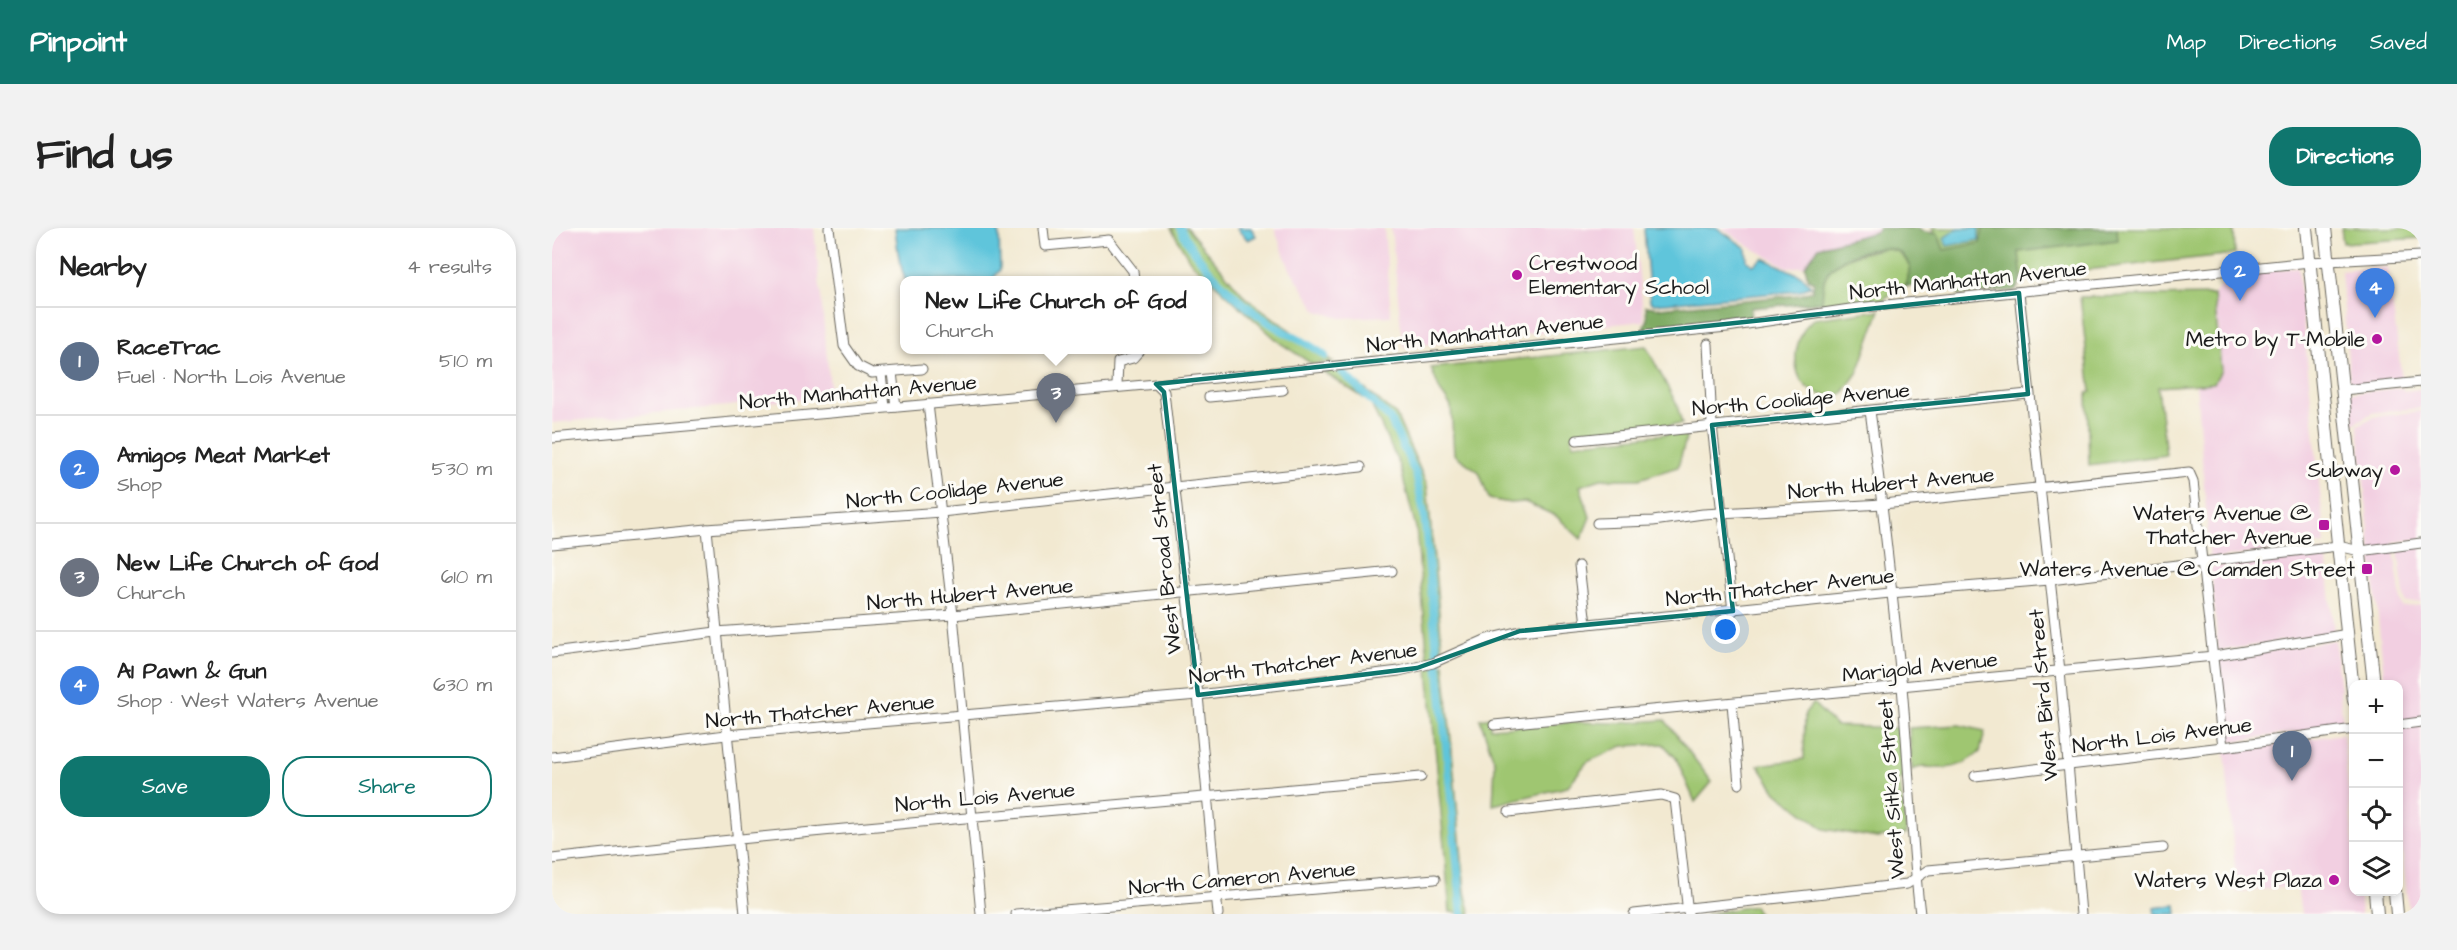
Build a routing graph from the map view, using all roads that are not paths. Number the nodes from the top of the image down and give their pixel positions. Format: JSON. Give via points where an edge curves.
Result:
{"nodes":[{"id":1,"x":829,"y":228,"type":"edge"},
{"id":2,"x":1043,"y":228,"type":"edge"},
{"id":3,"x":2306,"y":228,"type":"edge"},
{"id":4,"x":2325,"y":228,"type":"edge"},
{"id":5,"x":2421,"y":256,"type":"edge"},
{"id":6,"x":2329,"y":261,"type":"junction"},
{"id":7,"x":2310,"y":262,"type":"junction"},
{"id":8,"x":1134,"y":276,"type":"edge"},
{"id":9,"x":2019,"y":293,"type":"junction"},
{"id":10,"x":1708,"y":344,"type":"dead end"},
{"id":11,"x":1136,"y":354,"type":"edge"},
{"id":12,"x":922,"y":369,"type":"dead end"},
{"id":13,"x":892,"y":372,"type":"junction"},
{"id":14,"x":881,"y":374,"type":"junction"},
{"id":15,"x":1244,"y":375,"type":"junction"},
{"id":16,"x":2421,"y":382,"type":"edge"},
{"id":17,"x":1156,"y":384,"type":"junction"},
{"id":18,"x":1118,"y":385,"type":"junction"},
{"id":19,"x":1283,"y":390,"type":"dead end"},
{"id":20,"x":2343,"y":390,"type":"junction"},
{"id":21,"x":1246,"y":393,"type":"junction"},
{"id":22,"x":2028,"y":394,"type":"junction"},
{"id":23,"x":1209,"y":397,"type":"dead end"},
{"id":24,"x":928,"y":404,"type":"junction"},
{"id":25,"x":896,"y":406,"type":"junction"},
{"id":26,"x":885,"y":407,"type":"junction"},
{"id":27,"x":1870,"y":411,"type":"junction"},
{"id":28,"x":1712,"y":425,"type":"junction"},
{"id":29,"x":552,"y":438,"type":"edge"},
{"id":30,"x":1577,"y":440,"type":"dead end"},
{"id":31,"x":1361,"y":466,"type":"dead end"},
{"id":32,"x":1174,"y":485,"type":"junction"},
{"id":33,"x":2040,"y":488,"type":"junction"},
{"id":34,"x":1883,"y":504,"type":"junction"},
{"id":35,"x":941,"y":512,"type":"junction"},
{"id":36,"x":1724,"y":514,"type":"junction"},
{"id":37,"x":1597,"y":523,"type":"dead end"},
{"id":38,"x":707,"y":529,"type":"junction"},
{"id":39,"x":2421,"y":543,"type":"edge"},
{"id":40,"x":552,"y":544,"type":"edge"},
{"id":41,"x":2338,"y":546,"type":"junction"},
{"id":42,"x":2360,"y":551,"type":"junction"},
{"id":43,"x":2203,"y":564,"type":"junction"},
{"id":44,"x":1579,"y":566,"type":"dead end"},
{"id":45,"x":1392,"y":571,"type":"dead end"},
{"id":46,"x":2050,"y":580,"type":"junction"},
{"id":47,"x":1186,"y":592,"type":"junction"},
{"id":48,"x":1890,"y":593,"type":"junction"},
{"id":49,"x":1733,"y":611,"type":"junction"},
{"id":50,"x":952,"y":615,"type":"junction"},
{"id":51,"x":1586,"y":624,"type":"junction"},
{"id":52,"x":716,"y":632,"type":"junction"},
{"id":53,"x":2348,"y":634,"type":"junction"},
{"id":54,"x":552,"y":652,"type":"edge"},
{"id":55,"x":2214,"y":656,"type":"junction"},
{"id":56,"x":2350,"y":657,"type":"junction"},
{"id":57,"x":2060,"y":671,"type":"junction"},
{"id":58,"x":2352,"y":680,"type":"edge"},
{"id":59,"x":2356,"y":680,"type":"edge"},
{"id":60,"x":2374,"y":680,"type":"edge"},
{"id":61,"x":1902,"y":687,"type":"junction"},
{"id":62,"x":1198,"y":695,"type":"junction"},
{"id":63,"x":1732,"y":703,"type":"junction"},
{"id":64,"x":961,"y":717,"type":"junction"},
{"id":65,"x":2421,"y":723,"type":"edge"},
{"id":66,"x":1494,"y":724,"type":"dead end"},
{"id":67,"x":2403,"y":725,"type":"edge"},
{"id":68,"x":2349,"y":730,"type":"edge"},
{"id":69,"x":726,"y":735,"type":"junction"},
{"id":70,"x":2223,"y":747,"type":"junction"},
{"id":71,"x":552,"y":757,"type":"edge"},
{"id":72,"x":2068,"y":765,"type":"junction"},
{"id":73,"x":1975,"y":776,"type":"dead end"},
{"id":74,"x":1421,"y":777,"type":"dead end"},
{"id":75,"x":1739,"y":784,"type":"dead end"},
{"id":76,"x":1207,"y":798,"type":"junction"},
{"id":77,"x":1509,"y":812,"type":"dead end"},
{"id":78,"x":971,"y":816,"type":"junction"},
{"id":79,"x":737,"y":838,"type":"junction"},
{"id":80,"x":2163,"y":848,"type":"dead end"},
{"id":81,"x":2075,"y":858,"type":"junction"},
{"id":82,"x":552,"y":859,"type":"edge"},
{"id":83,"x":1435,"y":879,"type":"dead end"},
{"id":84,"x":1916,"y":880,"type":"junction"},
{"id":85,"x":2375,"y":896,"type":"edge"},
{"id":86,"x":2395,"y":896,"type":"edge"},
{"id":87,"x":1216,"y":898,"type":"junction"},
{"id":88,"x":1688,"y":911,"type":"edge"},
{"id":89,"x":745,"y":914,"type":"edge"},
{"id":90,"x":981,"y":914,"type":"edge"},
{"id":91,"x":1016,"y":914,"type":"edge"},
{"id":92,"x":1218,"y":914,"type":"edge"},
{"id":93,"x":1634,"y":914,"type":"edge"},
{"id":94,"x":1920,"y":914,"type":"edge"},
{"id":95,"x":2081,"y":914,"type":"edge"},
{"id":96,"x":2377,"y":914,"type":"edge"},
{"id":97,"x":2397,"y":914,"type":"edge"}],
"edges":[{"from":1,"to":14,"type":"street","via":[[844,346],[858,366]]},
{"from":2,"to":8,"type":"street","via":[[1045,246],[1110,240]]},
{"from":3,"to":7,"type":"main road"},
{"from":4,"to":6,"type":"main road"},
{"from":5,"to":6,"type":"street","name":"North Manhattan Avenue"},
{"from":6,"to":7,"type":"street","name":"North Manhattan Avenue"},
{"from":6,"to":20,"type":"main road"},
{"from":7,"to":9,"type":"street","name":"North Manhattan Avenue"},
{"from":7,"to":41,"type":"main road"},
{"from":9,"to":15,"type":"street","name":"North Manhattan Avenue","via":[[1857,308],[1727,327]]},
{"from":9,"to":22,"type":"street","name":"West Bird Street"},
{"from":10,"to":28,"type":"street"},
{"from":11,"to":18,"type":"street","via":[[1118,362]]},
{"from":12,"to":13,"type":"street"},
{"from":13,"to":14,"type":"street"},
{"from":13,"to":25,"type":"street"},
{"from":14,"to":26,"type":"street"},
{"from":15,"to":17,"type":"street","name":"North Manhattan Avenue"},
{"from":15,"to":21,"type":"street"},
{"from":16,"to":20,"type":"street"},
{"from":17,"to":18,"type":"street","name":"North Manhattan Avenue"},
{"from":17,"to":32,"type":"street","name":"West Broad Street","via":[[1164,392]]},
{"from":18,"to":24,"type":"street","name":"North Manhattan Avenue"},
{"from":19,"to":21,"type":"street"},
{"from":20,"to":42,"type":"main road"},
{"from":21,"to":23,"type":"street"},
{"from":22,"to":27,"type":"street","name":"North Coolidge Avenue"},
{"from":22,"to":33,"type":"street","name":"West Bird Street"},
{"from":24,"to":25,"type":"street","name":"North Manhattan Avenue"},
{"from":24,"to":35,"type":"street"},
{"from":25,"to":26,"type":"street","name":"North Manhattan Avenue"},
{"from":26,"to":29,"type":"street","name":"North Manhattan Avenue"},
{"from":27,"to":28,"type":"street","name":"North Coolidge Avenue"},
{"from":27,"to":34,"type":"street","name":"West Sitka Street"},
{"from":28,"to":30,"type":"street","name":"North Coolidge Avenue"},
{"from":28,"to":36,"type":"street"},
{"from":31,"to":32,"type":"street","name":"North Coolidge Avenue"},
{"from":32,"to":35,"type":"street","name":"North Coolidge Avenue"},
{"from":32,"to":47,"type":"street","name":"West Broad Street"},
{"from":33,"to":34,"type":"street","name":"North Hubert Avenue"},
{"from":33,"to":43,"type":"street","name":"North Hubert Avenue","via":[[2189,472]]},
{"from":33,"to":46,"type":"street","name":"West Bird Street"},
{"from":34,"to":36,"type":"street","name":"North Hubert Avenue"},
{"from":34,"to":48,"type":"street","name":"West Sitka Street"},
{"from":35,"to":38,"type":"street","name":"North Coolidge Avenue"},
{"from":35,"to":50,"type":"street"},
{"from":36,"to":37,"type":"street","name":"North Hubert Avenue"},
{"from":36,"to":49,"type":"street"},
{"from":38,"to":40,"type":"street","name":"North Coolidge Avenue"},
{"from":38,"to":52,"type":"street"},
{"from":39,"to":42,"type":"street"},
{"from":41,"to":42,"type":"street"},
{"from":41,"to":43,"type":"street","name":"North Thatcher Avenue"},
{"from":41,"to":53,"type":"main road"},
{"from":42,"to":60,"type":"main road"},
{"from":43,"to":46,"type":"street","name":"North Thatcher Avenue"},
{"from":43,"to":55,"type":"street"},
{"from":44,"to":51,"type":"street"},
{"from":45,"to":47,"type":"street","name":"North Hubert Avenue"},
{"from":46,"to":48,"type":"street","name":"North Thatcher Avenue"},
{"from":46,"to":57,"type":"street","name":"West Bird Street"},
{"from":47,"to":50,"type":"street","name":"North Hubert Avenue"},
{"from":47,"to":62,"type":"street","name":"West Broad Street"},
{"from":48,"to":49,"type":"street","name":"North Thatcher Avenue"},
{"from":48,"to":61,"type":"street","name":"West Sitka Street"},
{"from":49,"to":51,"type":"street","name":"North Thatcher Avenue"},
{"from":50,"to":52,"type":"street","name":"North Hubert Avenue"},
{"from":50,"to":64,"type":"street"},
{"from":51,"to":62,"type":"street","name":"North Thatcher Avenue","via":[[1509,633],[1447,659],[1399,671]]},
{"from":52,"to":54,"type":"street","name":"North Hubert Avenue"},
{"from":52,"to":69,"type":"street"},
{"from":53,"to":55,"type":"street","name":"Marigold Avenue"},
{"from":53,"to":56,"type":"main road"},
{"from":55,"to":57,"type":"street","name":"Marigold Avenue"},
{"from":55,"to":70,"type":"street"},
{"from":56,"to":58,"type":"main road"},
{"from":56,"to":59,"type":"main road"},
{"from":57,"to":61,"type":"street","name":"Marigold Avenue"},
{"from":57,"to":72,"type":"street","name":"West Bird Street"},
{"from":61,"to":63,"type":"street","name":"Marigold Avenue"},
{"from":61,"to":84,"type":"street","name":"West Sitka Street"},
{"from":62,"to":64,"type":"street","name":"North Thatcher Avenue"},
{"from":62,"to":76,"type":"street","name":"West Broad Street"},
{"from":63,"to":66,"type":"street","name":"Marigold Avenue"},
{"from":63,"to":75,"type":"street"},
{"from":64,"to":69,"type":"street","name":"North Thatcher Avenue"},
{"from":64,"to":78,"type":"street"},
{"from":65,"to":67,"type":"street"},
{"from":68,"to":70,"type":"street","name":"North Lois Avenue"},
{"from":69,"to":71,"type":"street","name":"North Thatcher Avenue"},
{"from":69,"to":79,"type":"street"},
{"from":70,"to":72,"type":"street","name":"North Lois Avenue"},
{"from":72,"to":73,"type":"street","name":"North Lois Avenue"},
{"from":72,"to":81,"type":"street","name":"West Bird Street"},
{"from":74,"to":76,"type":"street","name":"North Lois Avenue"},
{"from":76,"to":78,"type":"street","name":"North Lois Avenue"},
{"from":76,"to":87,"type":"street","name":"West Broad Street"},
{"from":77,"to":88,"type":"street","via":[[1661,795],[1675,799]]},
{"from":78,"to":79,"type":"street","name":"North Lois Avenue"},
{"from":78,"to":90,"type":"street"},
{"from":79,"to":82,"type":"street","name":"North Lois Avenue"},
{"from":79,"to":89,"type":"street"},
{"from":80,"to":81,"type":"street"},
{"from":81,"to":84,"type":"street","via":[[1928,870]]},
{"from":81,"to":95,"type":"street","name":"West Bird Street"},
{"from":83,"to":87,"type":"street","name":"North Cameron Avenue"},
{"from":84,"to":88,"type":"street"},
{"from":84,"to":94,"type":"street","name":"West Sitka Street"},
{"from":85,"to":96,"type":"main road"},
{"from":86,"to":97,"type":"main road"},
{"from":87,"to":91,"type":"street","name":"North Cameron Avenue"},
{"from":87,"to":92,"type":"street","name":"West Broad Street"},
{"from":88,"to":93,"type":"street"}]}
